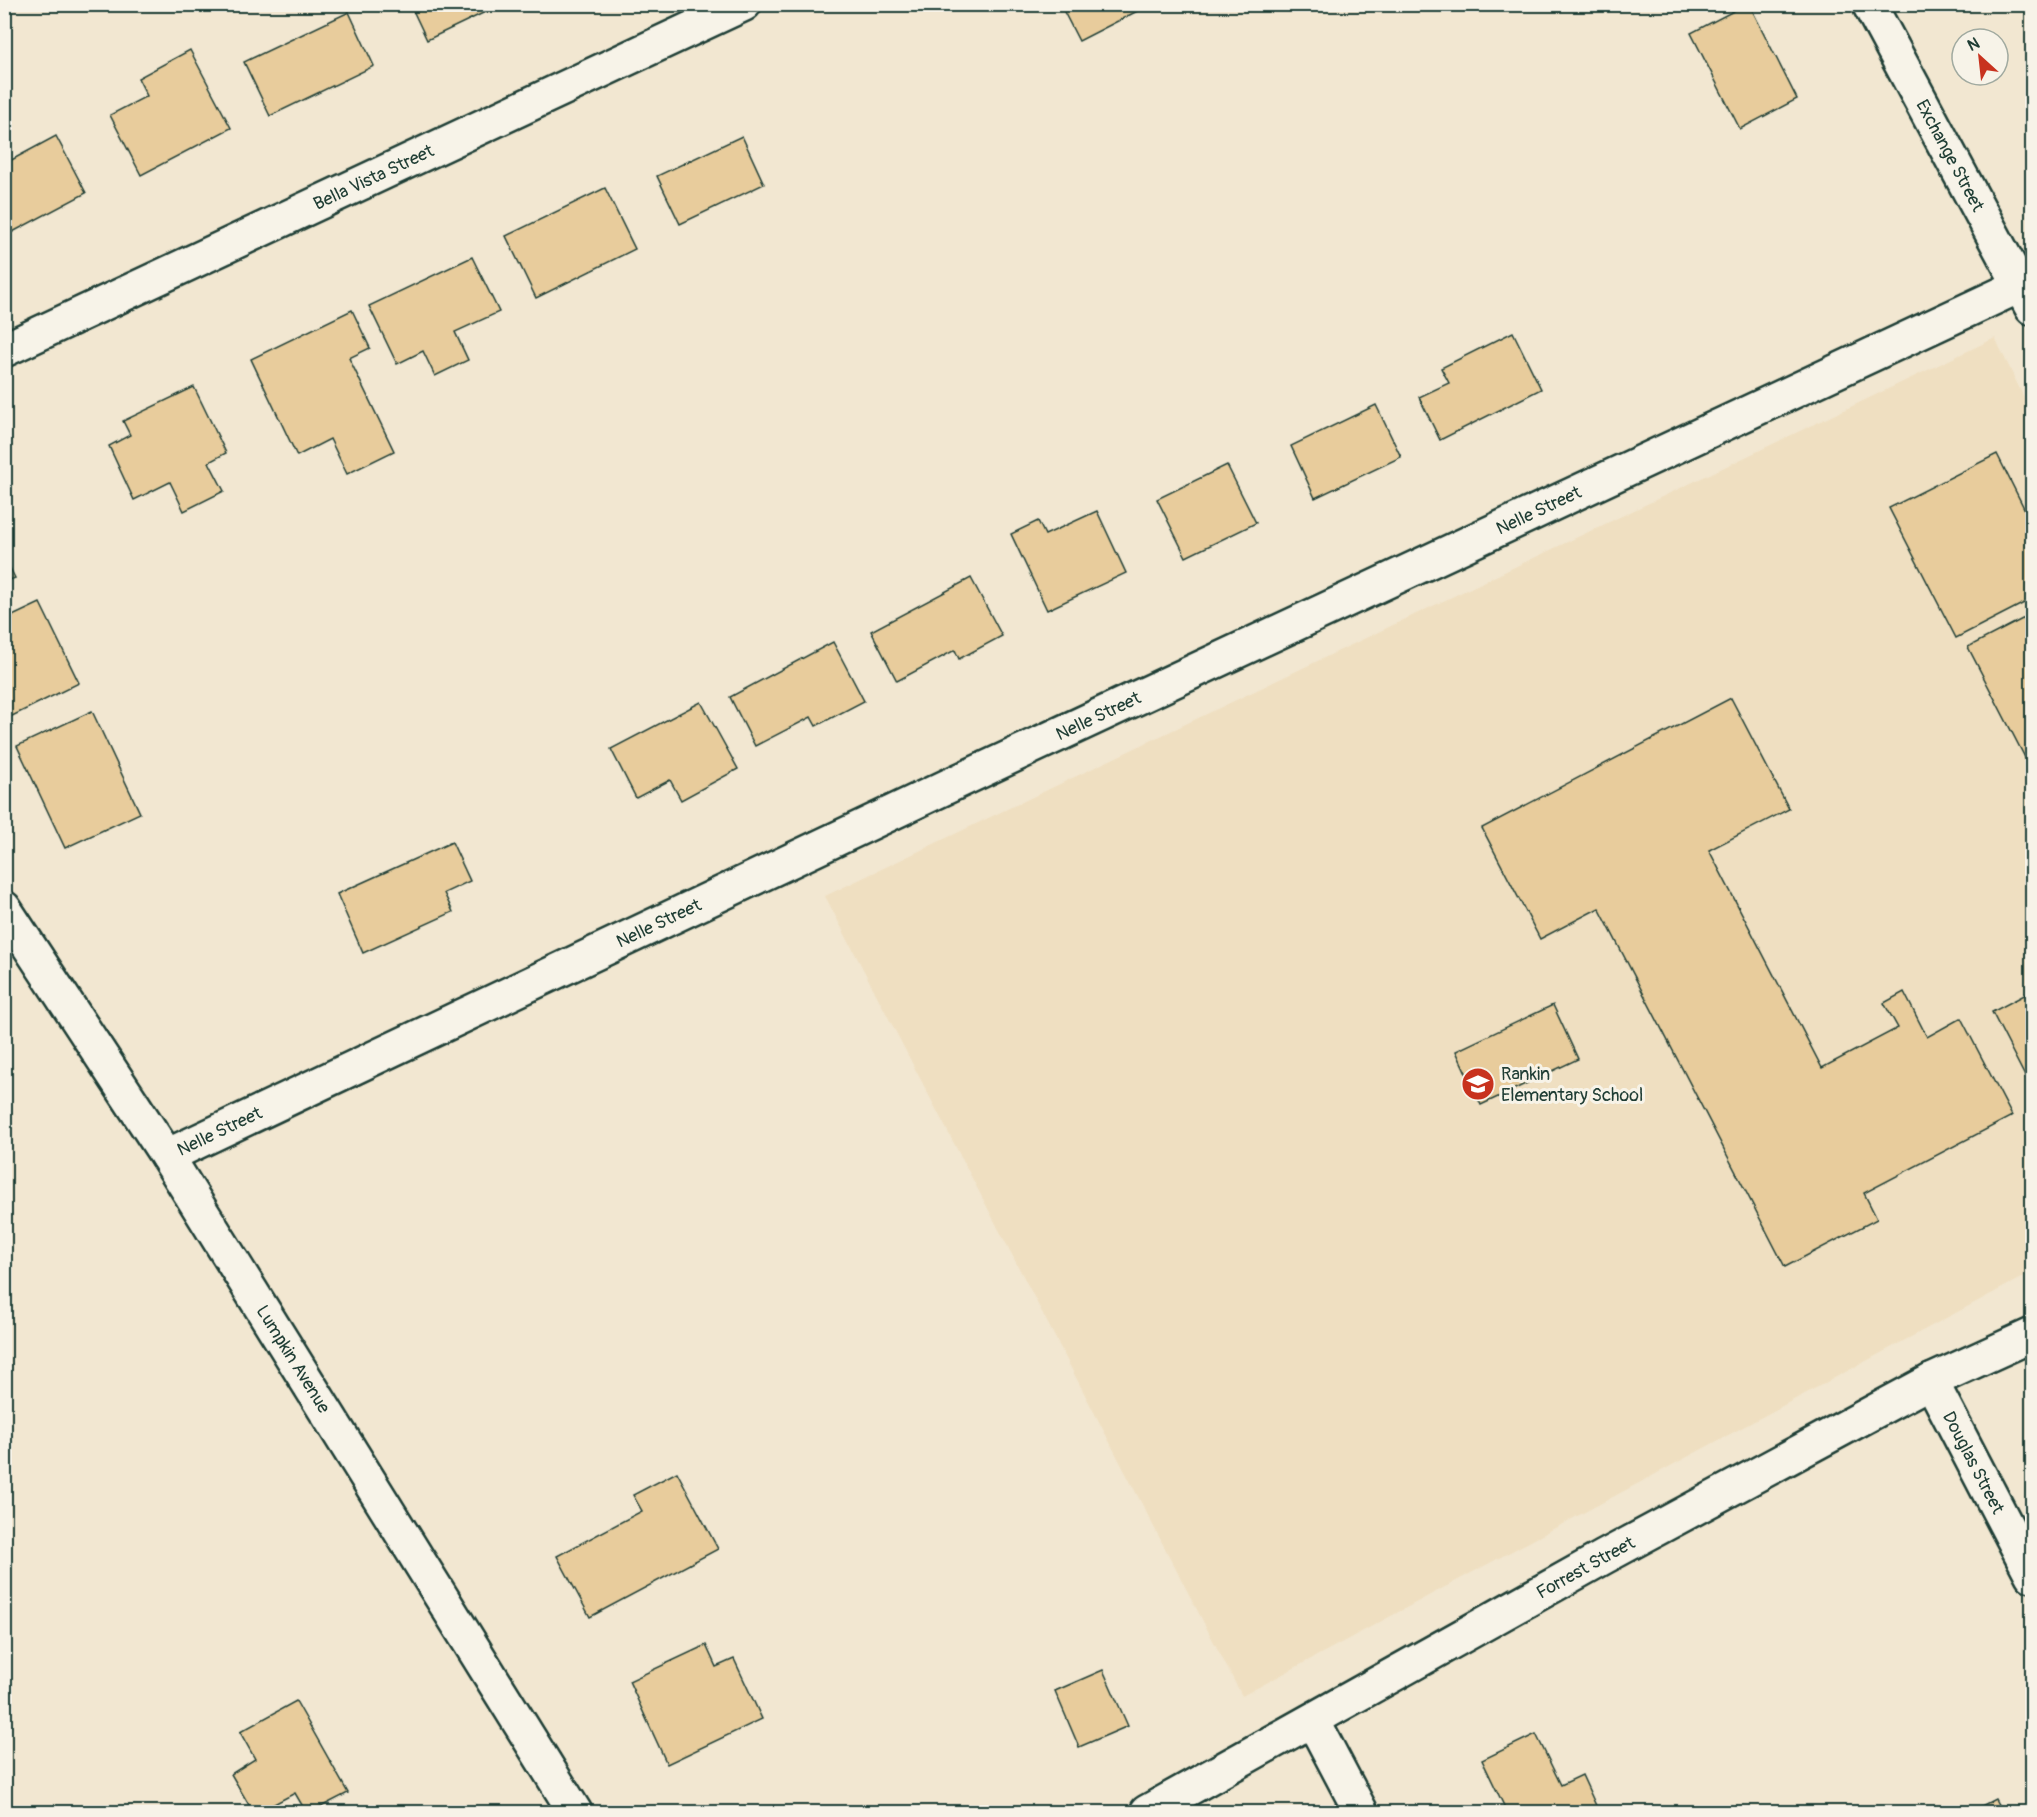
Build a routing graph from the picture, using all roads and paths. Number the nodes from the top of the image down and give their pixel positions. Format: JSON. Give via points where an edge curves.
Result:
{"nodes":[{"id":1,"x":744,"y":4,"type":"edge"},
{"id":2,"x":1869,"y":4,"type":"edge"},
{"id":3,"x":2029,"y":291,"type":"edge"},
{"id":4,"x":4,"y":350,"type":"edge"},
{"id":5,"x":4,"y":908,"type":"edge"},
{"id":6,"x":167,"y":1156,"type":"junction"},
{"id":7,"x":2032,"y":1335,"type":"edge"},
{"id":8,"x":1931,"y":1381,"type":"junction"},
{"id":9,"x":2032,"y":1575,"type":"edge"},
{"id":10,"x":1313,"y":1721,"type":"junction"},
{"id":11,"x":575,"y":1812,"type":"edge"},
{"id":12,"x":1147,"y":1812,"type":"edge"},
{"id":13,"x":1361,"y":1812,"type":"edge"}],
"edges":[{"from":1,"to":4,"type":"street","name":"Bella Vista Street"},
{"from":2,"to":3,"type":"street","name":"Exchange Street"},
{"from":3,"to":6,"type":"street","name":"Nelle Street","via":[[961,780]]},
{"from":5,"to":6,"type":"street","name":"Lumpkin Avenue"},
{"from":6,"to":11,"type":"street","name":"Lumpkin Avenue"},
{"from":7,"to":8,"type":"street","name":"Forrest Street"},
{"from":8,"to":9,"type":"street","name":"Douglas Street"},
{"from":8,"to":10,"type":"street","name":"Forrest Street","via":[[1604,1557]]},
{"from":10,"to":12,"type":"street","name":"Forrest Street"},
{"from":10,"to":13,"type":"street"}]}
